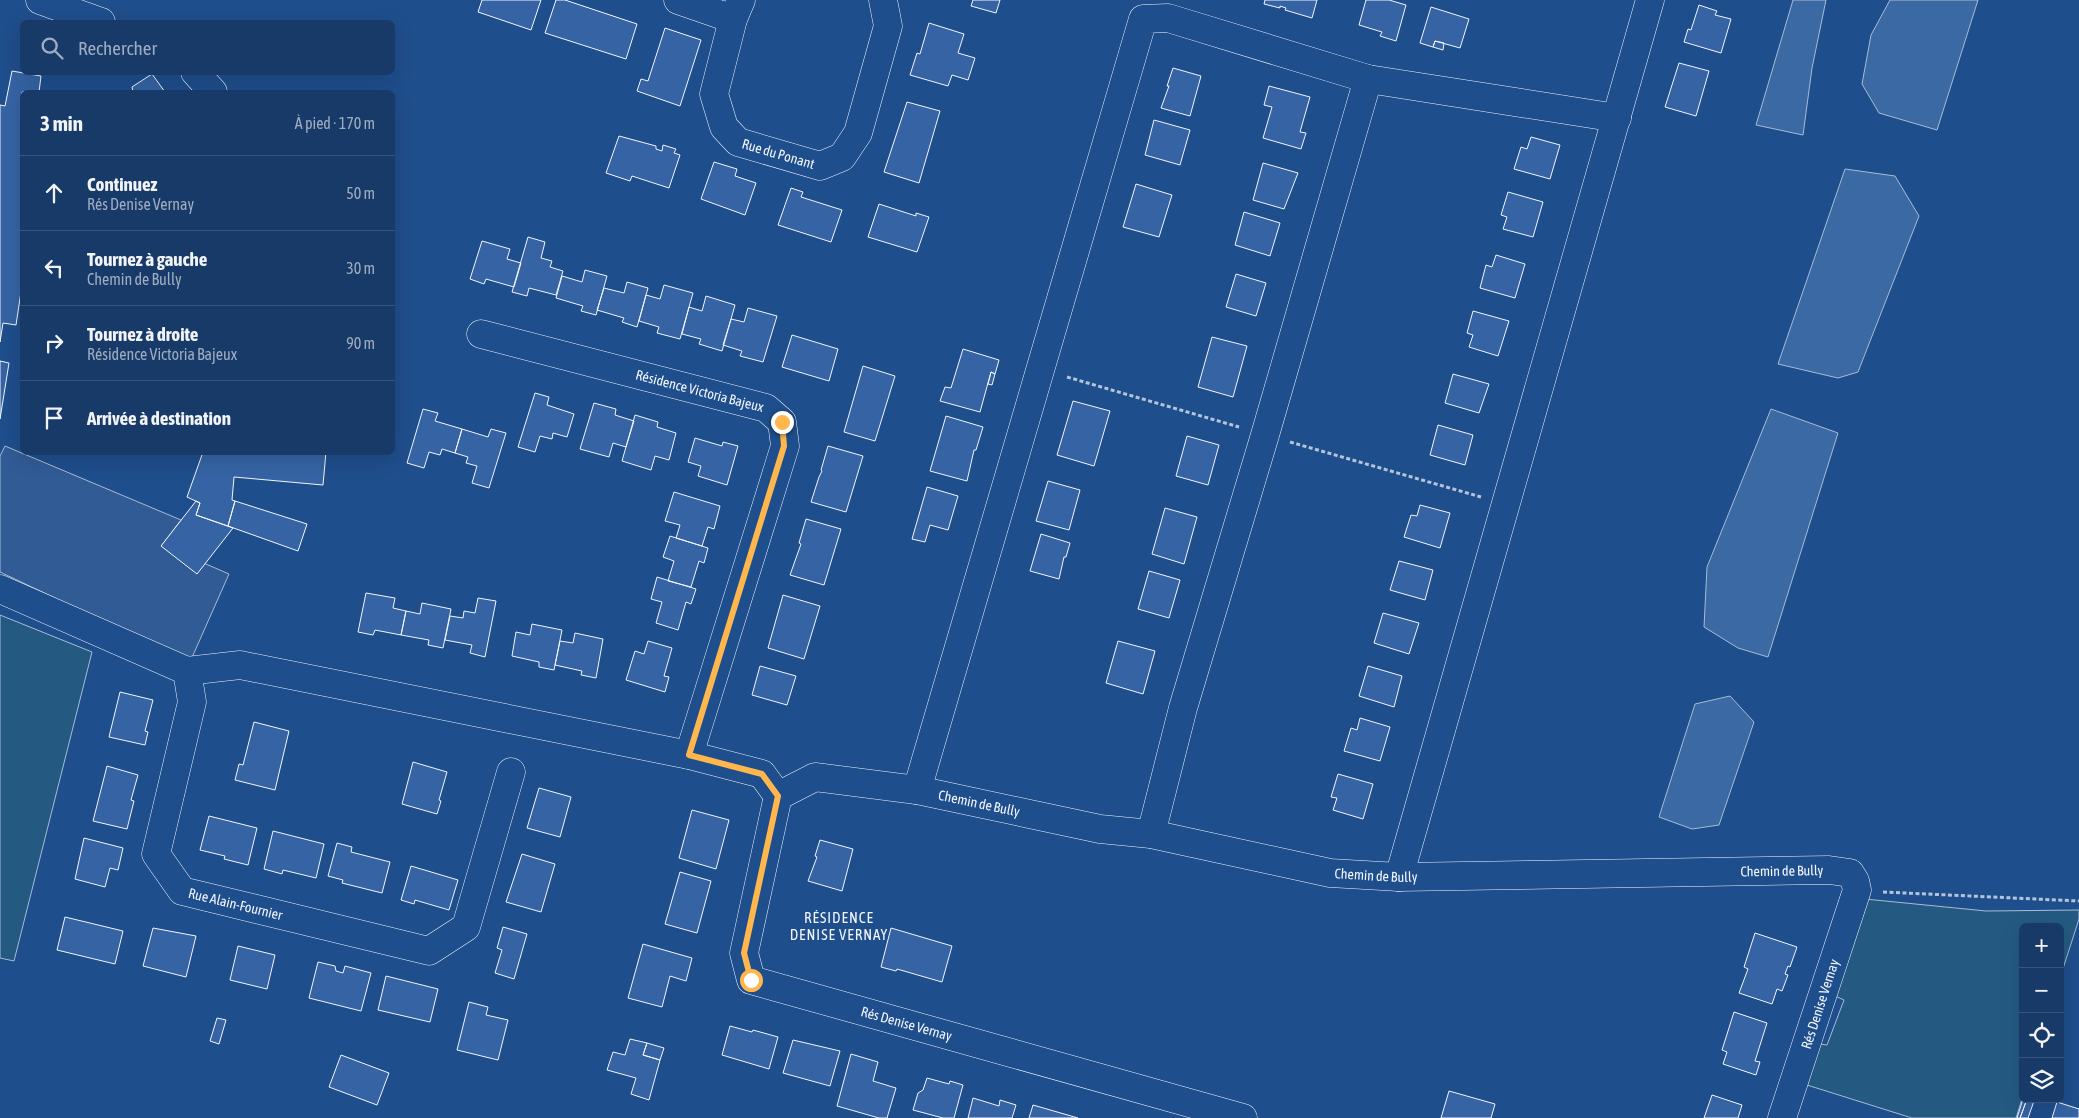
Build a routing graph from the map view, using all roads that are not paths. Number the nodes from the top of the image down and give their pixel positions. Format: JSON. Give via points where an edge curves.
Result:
{"nodes":[{"id":1,"x":40,"y":0,"type":"edge"},
{"id":2,"x":678,"y":0,"type":"edge"},
{"id":3,"x":883,"y":0,"type":"edge"},
{"id":4,"x":1650,"y":0,"type":"edge"},
{"id":5,"x":737,"y":10,"type":"edge"},
{"id":6,"x":95,"y":20,"type":"edge"},
{"id":7,"x":198,"y":75,"type":"edge"},
{"id":8,"x":1368,"y":79,"type":"junction"},
{"id":9,"x":211,"y":90,"type":"edge"},
{"id":10,"x":1617,"y":118,"type":"junction"},
{"id":11,"x":481,"y":334,"type":"dead end"},
{"id":12,"x":0,"y":589,"type":"edge"},
{"id":13,"x":187,"y":671,"type":"junction"},
{"id":14,"x":689,"y":755,"type":"junction"},
{"id":15,"x":511,"y":772,"type":"dead end"},
{"id":16,"x":917,"y":790,"type":"junction"},
{"id":17,"x":778,"y":796,"type":"junction"},
{"id":18,"x":1151,"y":834,"type":"junction"},
{"id":19,"x":1399,"y":877,"type":"junction"},
{"id":20,"x":1857,"y":890,"type":"joint"},
{"id":21,"x":1243,"y":1118,"type":"edge"},
{"id":22,"x":1782,"y":1118,"type":"edge"}],
"edges":[{"from":1,"to":6,"type":"street"},
{"from":2,"to":5,"type":"street","name":"Rue du Ponant"},
{"from":3,"to":5,"type":"street","name":"Rue du Ponant","via":[[888,26],[858,133],[842,157],[820,166],[738,142],[724,127],[714,94]]},
{"from":4,"to":10,"type":"street"},
{"from":7,"to":9,"type":"street"},
{"from":8,"to":10,"type":"street"},
{"from":8,"to":16,"type":"street","via":[[1168,18],[1144,19]]},
{"from":8,"to":18,"type":"street","via":[[1183,708]]},
{"from":10,"to":19,"type":"street"},
{"from":11,"to":14,"type":"street","name":"Résidence Victoria Bajeux","via":[[766,408],[782,422],[784,446]]},
{"from":12,"to":13,"type":"street"},
{"from":13,"to":14,"type":"street","via":[[240,665]]},
{"from":13,"to":15,"type":"street","name":"Rue Alain-Fournier","via":[[192,702],[156,854],[182,891],[429,951],[466,926]]},
{"from":14,"to":17,"type":"street","via":[[762,774]]},
{"from":16,"to":17,"type":"street","name":"Chemin de Bully","via":[[815,778]]},
{"from":16,"to":18,"type":"street","name":"Chemin de Bully","via":[[1100,829]]},
{"from":17,"to":21,"type":"street","name":"Rés Denise Vernay","via":[[744,953],[751,980]]},
{"from":18,"to":19,"type":"street","name":"Chemin de Bully","via":[[1330,873]]},
{"from":19,"to":20,"type":"street","name":"Chemin de Bully","via":[[1829,870],[1850,873]]},
{"from":20,"to":22,"type":"street","name":"Rés Denise Vernay"}]}
